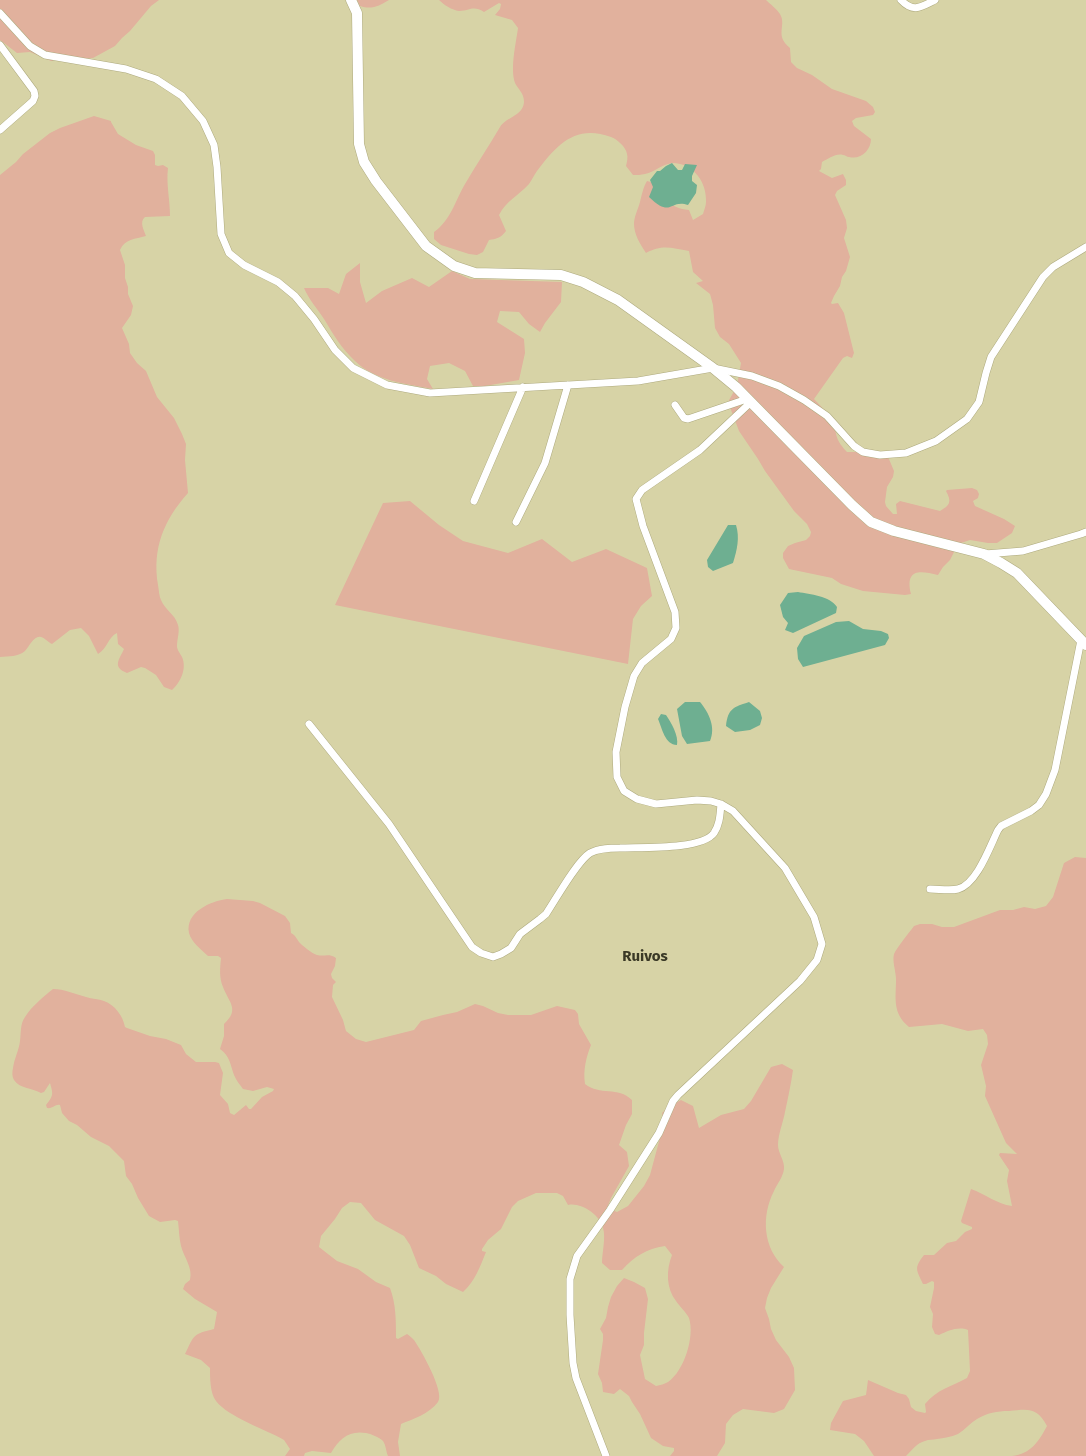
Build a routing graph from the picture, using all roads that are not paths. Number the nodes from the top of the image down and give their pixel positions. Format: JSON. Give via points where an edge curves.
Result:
{"nodes":[{"id":1,"x":351,"y":0,"type":"edge"},
{"id":2,"x":901,"y":0,"type":"edge"},
{"id":3,"x":935,"y":0,"type":"edge"},
{"id":4,"x":0,"y":13,"type":"edge"},
{"id":5,"x":0,"y":45,"type":"edge"},
{"id":6,"x":0,"y":130,"type":"edge"},
{"id":7,"x":1086,"y":247,"type":"edge"},
{"id":8,"x":713,"y":368,"type":"junction"},
{"id":9,"x":568,"y":385,"type":"junction"},
{"id":10,"x":523,"y":387,"type":"junction"},
{"id":11,"x":749,"y":400,"type":"junction"},
{"id":12,"x":675,"y":405,"type":"dead end"},
{"id":13,"x":474,"y":501,"type":"dead end"},
{"id":14,"x":516,"y":522,"type":"dead end"},
{"id":15,"x":1086,"y":532,"type":"edge"},
{"id":16,"x":984,"y":554,"type":"junction"},
{"id":17,"x":1084,"y":643,"type":"edge"},
{"id":18,"x":308,"y":724,"type":"dead end"},
{"id":19,"x":721,"y":804,"type":"junction"},
{"id":20,"x":930,"y":890,"type":"dead end"},
{"id":21,"x":606,"y":1456,"type":"edge"}],
"edges":[{"from":1,"to":8,"type":"street","via":[[358,13],[359,144],[364,162],[426,246],[454,266],[475,273],[560,275],[582,282],[618,300]]},
{"from":2,"to":3,"type":"street","via":[[912,8]]},
{"from":4,"to":10,"type":"street","via":[[30,46],[45,55],[126,69],[156,79],[182,96],[203,121],[214,145],[221,234],[229,253],[244,266],[278,282],[295,296],[335,350],[354,368],[387,385],[430,393]]},
{"from":5,"to":6,"type":"street","via":[[34,91],[35,96],[33,101]]},
{"from":7,"to":8,"type":"street","via":[[1053,267],[1043,277],[991,357],[979,402],[967,419],[936,441],[906,453],[880,455],[863,452],[854,446],[827,416],[779,386],[752,376]]},
{"from":8,"to":9,"type":"street","via":[[638,381]]},
{"from":8,"to":11,"type":"street"},
{"from":9,"to":10,"type":"street"},
{"from":9,"to":14,"type":"street","via":[[545,463]]},
{"from":10,"to":13,"type":"street"},
{"from":11,"to":12,"type":"street","via":[[688,419],[684,418]]},
{"from":11,"to":16,"type":"street","via":[[871,522],[894,531]]},
{"from":11,"to":19,"type":"street","via":[[700,450],[642,490],[636,498],[643,526],[675,612],[676,628],[671,639],[642,663],[634,676],[616,752],[617,777],[624,791],[637,800],[656,804],[697,800]]},
{"from":15,"to":16,"type":"street","via":[[1023,551]]},
{"from":16,"to":17,"type":"street","via":[[1017,574]]},
{"from":17,"to":20,"type":"street","via":[[1055,770],[1046,794],[1031,811],[998,830],[977,872],[967,884],[957,889]]},
{"from":18,"to":19,"type":"street","via":[[389,824],[472,947],[493,957],[511,948],[520,934],[546,914],[579,863],[591,852],[607,848],[689,845],[704,840],[714,834],[719,823]]},
{"from":19,"to":21,"type":"street","via":[[733,811],[785,868],[814,917],[822,944],[817,960],[800,981],[673,1101],[659,1133],[577,1256],[570,1279],[573,1363],[576,1378]]}]}
